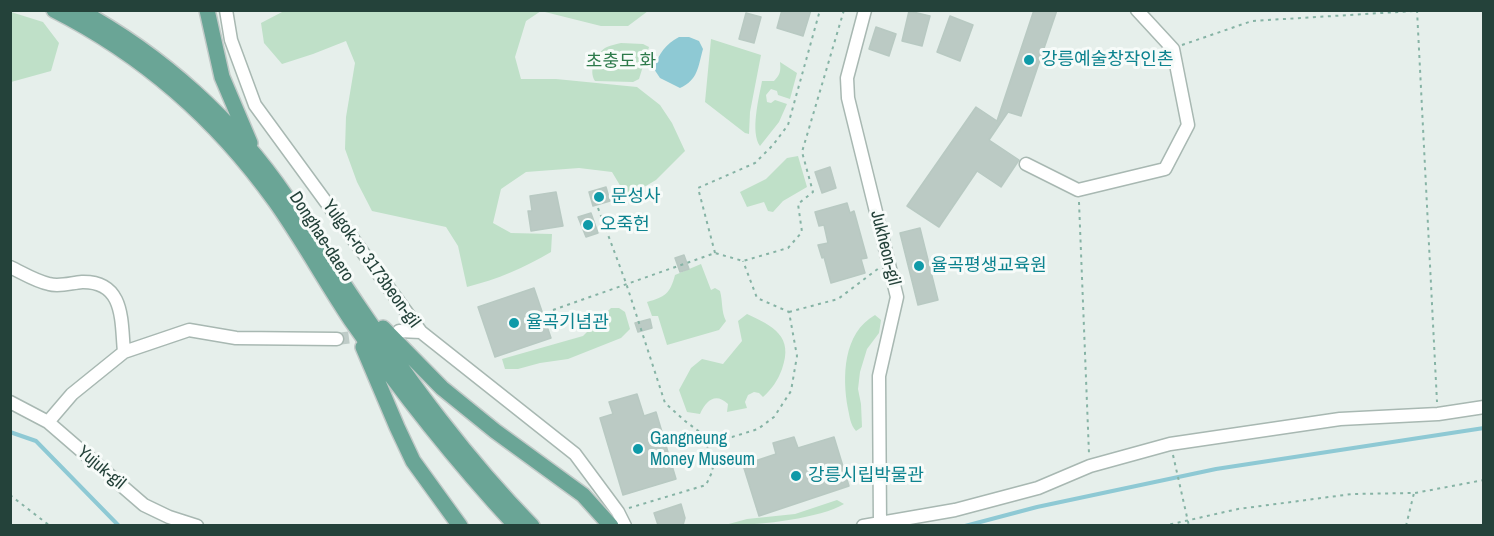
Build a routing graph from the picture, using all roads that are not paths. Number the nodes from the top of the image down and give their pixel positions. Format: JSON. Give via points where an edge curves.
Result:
{"nodes":[{"id":1,"x":54,"y":10,"type":"edge"},
{"id":2,"x":79,"y":10,"type":"edge"},
{"id":3,"x":207,"y":10,"type":"edge"},
{"id":4,"x":226,"y":10,"type":"edge"},
{"id":5,"x":865,"y":10,"type":"edge"},
{"id":6,"x":1137,"y":10,"type":"edge"},
{"id":7,"x":256,"y":157,"type":"junction"},
{"id":8,"x":1026,"y":164,"type":"dead end"},
{"id":9,"x":10,"y":267,"type":"edge"},
{"id":10,"x":349,"y":293,"type":"junction"},
{"id":11,"x":351,"y":319,"type":"junction"},
{"id":12,"x":399,"y":332,"type":"dead end"},
{"id":13,"x":421,"y":333,"type":"junction"},
{"id":14,"x":337,"y":339,"type":"tunnel mouth"},
{"id":15,"x":124,"y":352,"type":"junction"},
{"id":16,"x":10,"y":402,"type":"edge"},
{"id":17,"x":1484,"y":407,"type":"edge"},
{"id":18,"x":48,"y":422,"type":"junction"},
{"id":19,"x":614,"y":519,"type":"edge"},
{"id":20,"x":880,"y":524,"type":"edge"},
{"id":21,"x":197,"y":525,"type":"edge"},
{"id":22,"x":460,"y":525,"type":"edge"},
{"id":23,"x":516,"y":525,"type":"edge"},
{"id":24,"x":532,"y":525,"type":"edge"},
{"id":25,"x":625,"y":525,"type":"edge"},
{"id":26,"x":863,"y":525,"type":"edge"}],
"edges":[{"from":1,"to":11,"type":"main road","name":"Donghae-daero","via":[[153,72],[207,119],[276,202]]},
{"from":2,"to":7,"type":"main road","name":"Donghae-daero","via":[[131,41],[188,85]]},
{"from":3,"to":7,"type":"main road","via":[[222,77]]},
{"from":4,"to":13,"type":"street","name":"Yulgok-ro 3173beon-gil","via":[[231,40],[255,105]]},
{"from":5,"to":20,"type":"street","name":"Jukheon-gil","via":[[847,78],[848,98],[897,297],[879,376]]},
{"from":6,"to":8,"type":"street","via":[[1173,49],[1188,125],[1165,169],[1078,190]]},
{"from":7,"to":10,"type":"main road","name":"Donghae-daero"},
{"from":9,"to":15,"type":"street","via":[[51,285],[84,282],[112,293],[119,303]]},
{"from":10,"to":19,"type":"main road","via":[[442,388]]},
{"from":10,"to":24,"type":"main road","name":"Donghae-daero","via":[[423,398]]},
{"from":11,"to":22,"type":"main road","via":[[414,461]]},
{"from":11,"to":23,"type":"main road","name":"Donghae-daero","via":[[433,429]]},
{"from":12,"to":13,"type":"street"},
{"from":13,"to":19,"type":"street","name":"Yulgok-ro 3173beon-gil","via":[[575,454]]},
{"from":14,"to":15,"type":"street","via":[[237,338],[189,330]]},
{"from":15,"to":18,"type":"street","via":[[72,394]]},
{"from":16,"to":18,"type":"street","name":"Yujuk-gil"},
{"from":17,"to":20,"type":"street","via":[[1438,414],[1340,419],[1170,444],[1090,466],[1038,488],[955,510]]},
{"from":18,"to":21,"type":"street","name":"Yujuk-gil","via":[[144,505]]},
{"from":19,"to":25,"type":"street","name":"Yulgok-ro 3173beon-gil"},
{"from":20,"to":26,"type":"street"}]}
